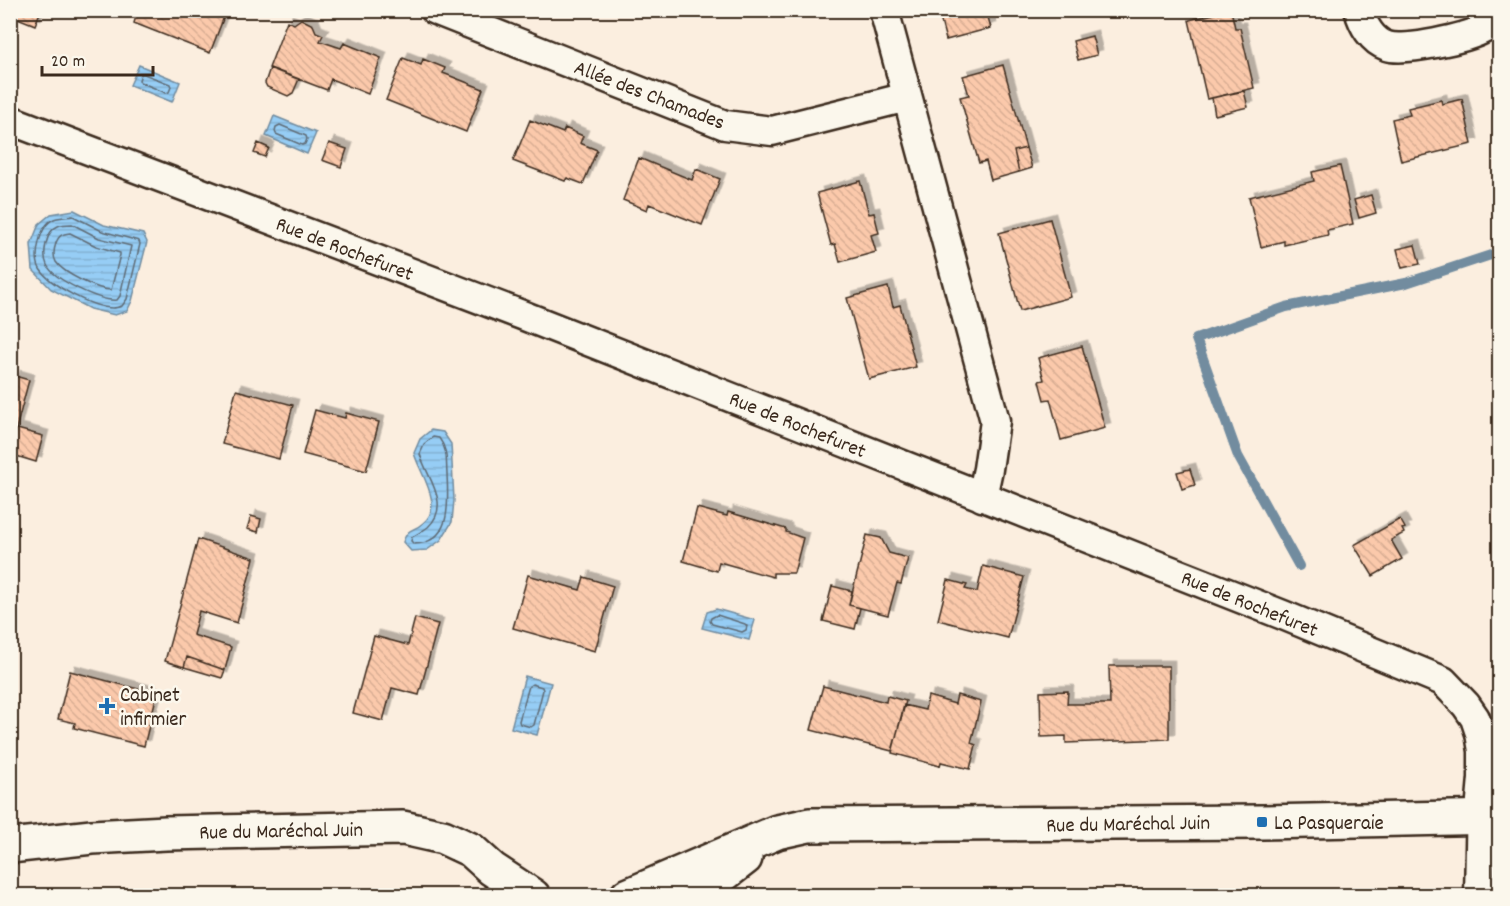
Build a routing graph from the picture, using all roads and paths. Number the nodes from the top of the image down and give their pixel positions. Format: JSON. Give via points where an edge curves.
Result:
{"nodes":[{"id":1,"x":435,"y":10,"type":"edge"},
{"id":2,"x":884,"y":10,"type":"edge"},
{"id":3,"x":1359,"y":10,"type":"edge"},
{"id":4,"x":1500,"y":13,"type":"edge"},
{"id":5,"x":907,"y":97,"type":"junction"},
{"id":6,"x":10,"y":120,"type":"edge"},
{"id":7,"x":982,"y":497,"type":"junction"},
{"id":8,"x":1490,"y":817,"type":"edge"},
{"id":9,"x":777,"y":832,"type":"junction"},
{"id":10,"x":10,"y":846,"type":"edge"},
{"id":11,"x":532,"y":896,"type":"edge"},
{"id":12,"x":627,"y":896,"type":"edge"},
{"id":13,"x":700,"y":896,"type":"edge"},
{"id":14,"x":1479,"y":896,"type":"edge"}],
"edges":[{"from":1,"to":5,"type":"street","name":"Allée des Chamades","via":[[724,125],[772,131]]},
{"from":2,"to":5,"type":"street"},
{"from":3,"to":4,"type":"street","via":[[1376,40],[1400,48],[1464,36],[1493,22]]},
{"from":5,"to":7,"type":"street","via":[[995,421]]},
{"from":6,"to":7,"type":"street","name":"Rue de Rochefuret","via":[[522,315]]},
{"from":7,"to":8,"type":"street","name":"Rue de Rochefuret","via":[[1443,681],[1475,718]]},
{"from":8,"to":9,"type":"street","name":"Rue du Maréchal Juin","via":[[809,825]]},
{"from":8,"to":14,"type":"street","name":"Rue de Rochefuret"},
{"from":9,"to":12,"type":"street","name":"Rue du Maréchal Juin"},
{"from":9,"to":13,"type":"street","name":"Rue du Maréchal Juin"},
{"from":10,"to":11,"type":"street","name":"Rue du Maréchal Juin","via":[[102,836],[403,828],[443,837],[471,850]]}]}
